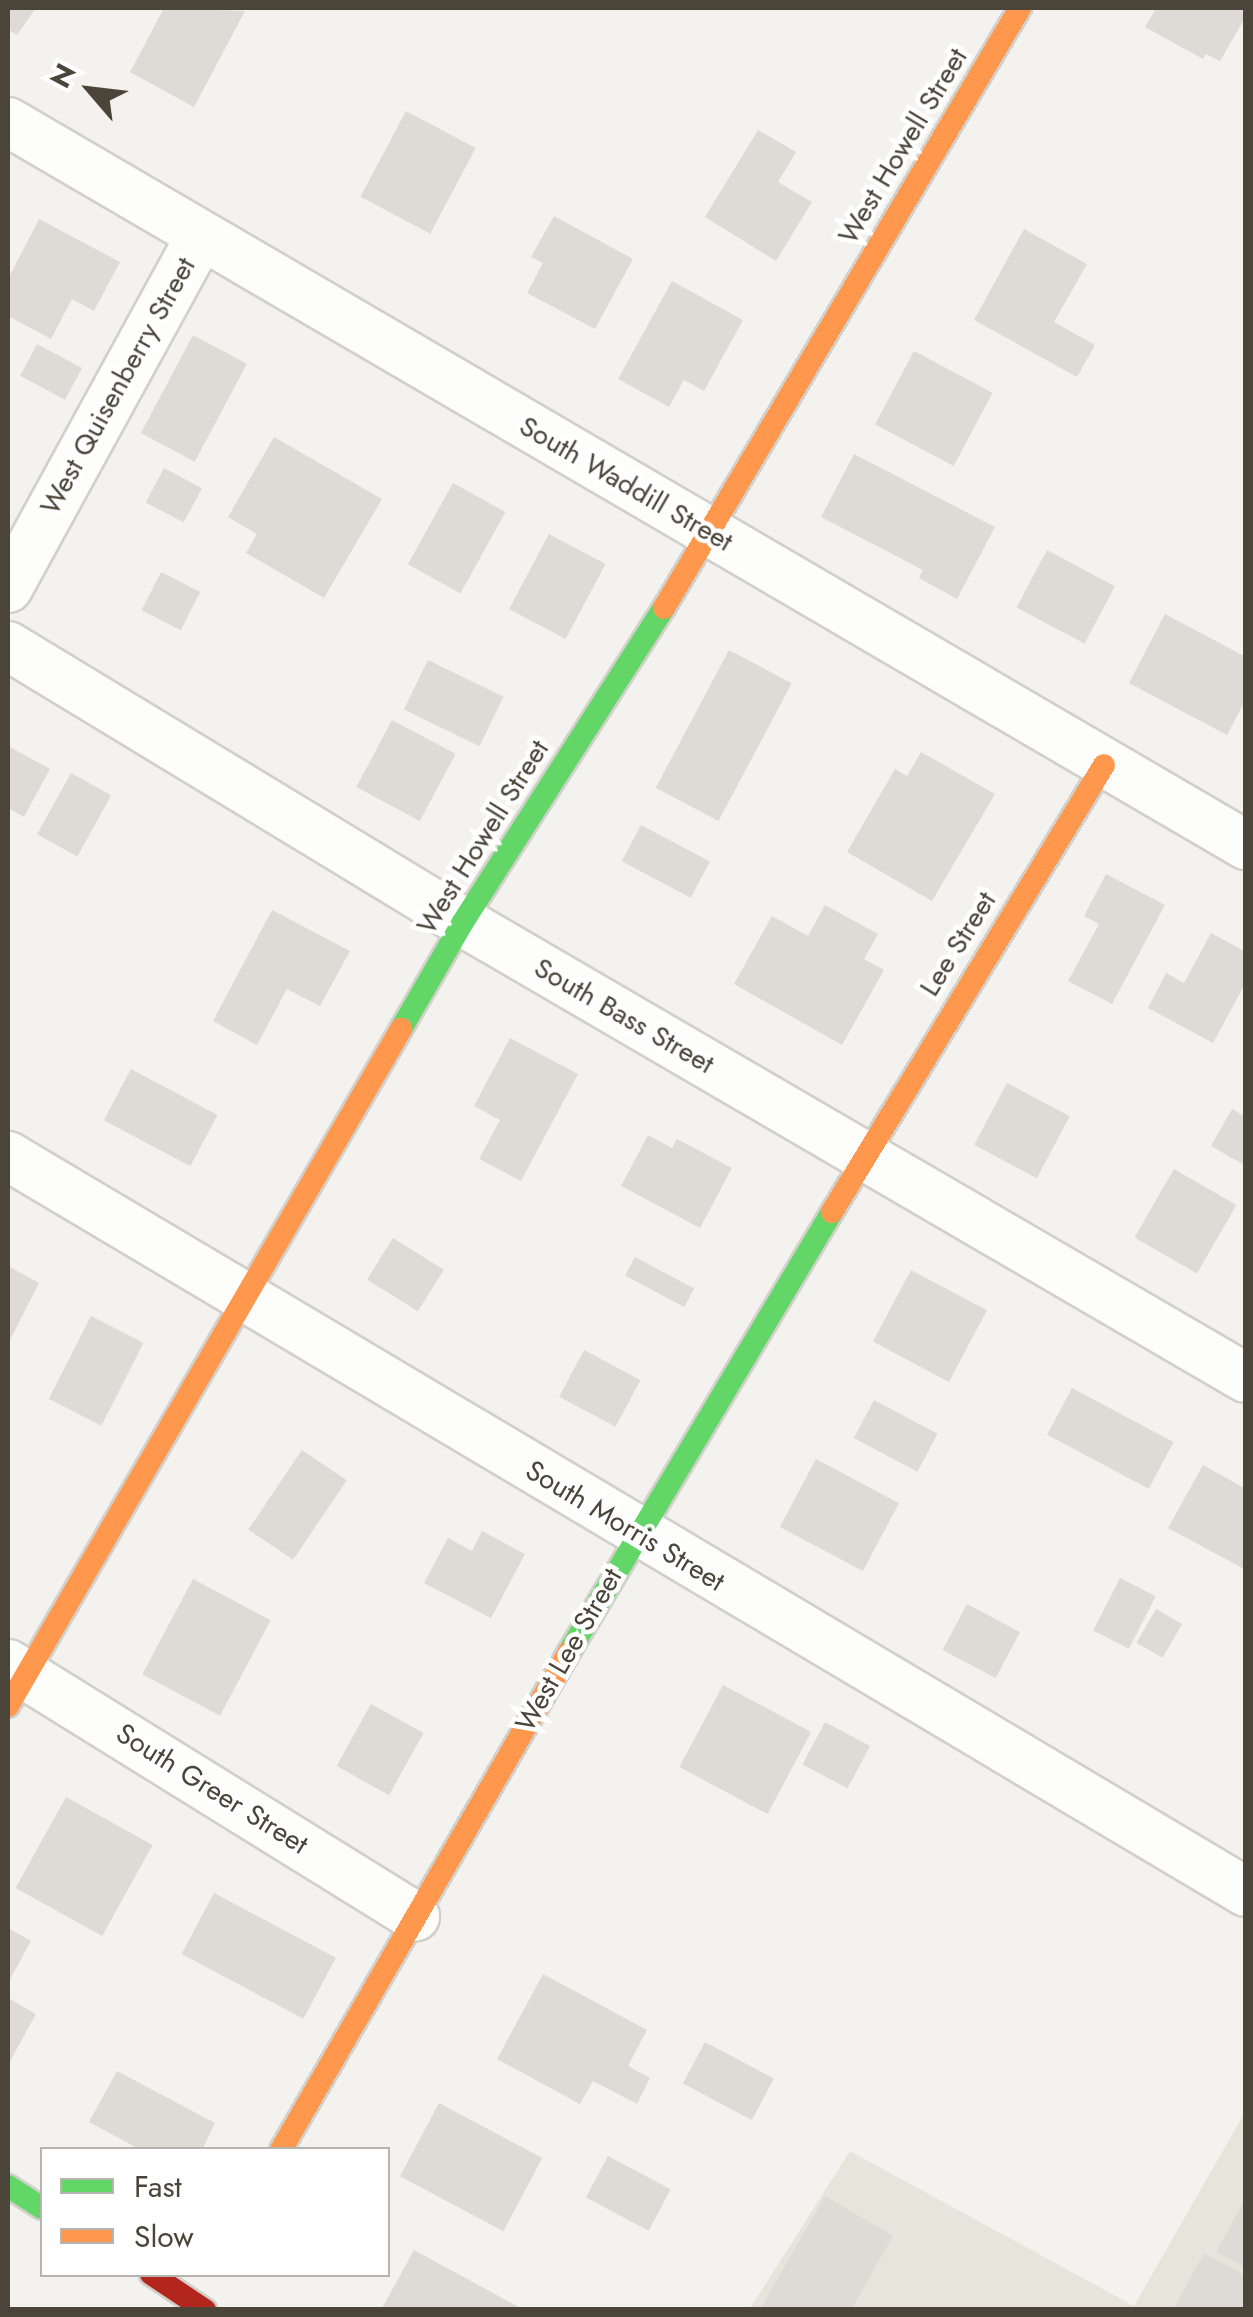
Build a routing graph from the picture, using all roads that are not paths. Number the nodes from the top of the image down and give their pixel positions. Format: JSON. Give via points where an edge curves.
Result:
{"nodes":[{"id":1,"x":1020,"y":8,"type":"edge"},
{"id":2,"x":8,"y":122,"type":"edge"},
{"id":3,"x":200,"y":236,"type":"junction"},
{"id":4,"x":712,"y":533,"type":"junction"},
{"id":5,"x":8,"y":588,"type":"edge"},
{"id":6,"x":8,"y":646,"type":"edge"},
{"id":7,"x":1104,"y":765,"type":"junction"},
{"id":8,"x":1246,"y":845,"type":"edge"},
{"id":9,"x":463,"y":922,"type":"junction"},
{"id":10,"x":863,"y":1155,"type":"junction"},
{"id":11,"x":8,"y":1156,"type":"edge"},
{"id":12,"x":245,"y":1297,"type":"junction"},
{"id":13,"x":1242,"y":1368,"type":"edge"},
{"id":14,"x":637,"y":1534,"type":"junction"},
{"id":15,"x":14,"y":1681,"type":"edge"},
{"id":16,"x":1246,"y":1892,"type":"edge"},
{"id":17,"x":415,"y":1916,"type":"junction"},
{"id":18,"x":283,"y":2147,"type":"edge"},
{"id":19,"x":8,"y":2186,"type":"edge"},
{"id":20,"x":40,"y":2207,"type":"edge"},
{"id":21,"x":158,"y":2277,"type":"edge"},
{"id":22,"x":203,"y":2295,"type":"edge"}],
"edges":[{"from":1,"to":4,"type":"street","name":"West Howell Street"},
{"from":2,"to":3,"type":"street","name":"South Waddill Street"},
{"from":3,"to":4,"type":"street","name":"South Waddill Street"},
{"from":3,"to":5,"type":"street","name":"West Quisenberry Street"},
{"from":4,"to":7,"type":"street","name":"South Waddill Street"},
{"from":4,"to":9,"type":"street","name":"West Howell Street"},
{"from":6,"to":9,"type":"street","name":"South Bass Street"},
{"from":7,"to":8,"type":"street","name":"South Waddill Street"},
{"from":7,"to":10,"type":"street","name":"Lee Street"},
{"from":9,"to":10,"type":"street","name":"South Bass Street"},
{"from":9,"to":12,"type":"street","name":"West Howell Street"},
{"from":10,"to":13,"type":"street","name":"South Bass Street"},
{"from":10,"to":14,"type":"street","name":"West Lee Street"},
{"from":11,"to":12,"type":"street","name":"South Morris Street"},
{"from":12,"to":14,"type":"street","name":"South Morris Street"},
{"from":12,"to":15,"type":"street","name":"West Howell Street"},
{"from":14,"to":16,"type":"street","name":"South Morris Street"},
{"from":14,"to":17,"type":"street","name":"West Lee Street"},
{"from":15,"to":17,"type":"street","name":"South Greer Street"},
{"from":17,"to":18,"type":"street","name":"West Lee Street"},
{"from":19,"to":20,"type":"street"},
{"from":21,"to":22,"type":"street"}]}
